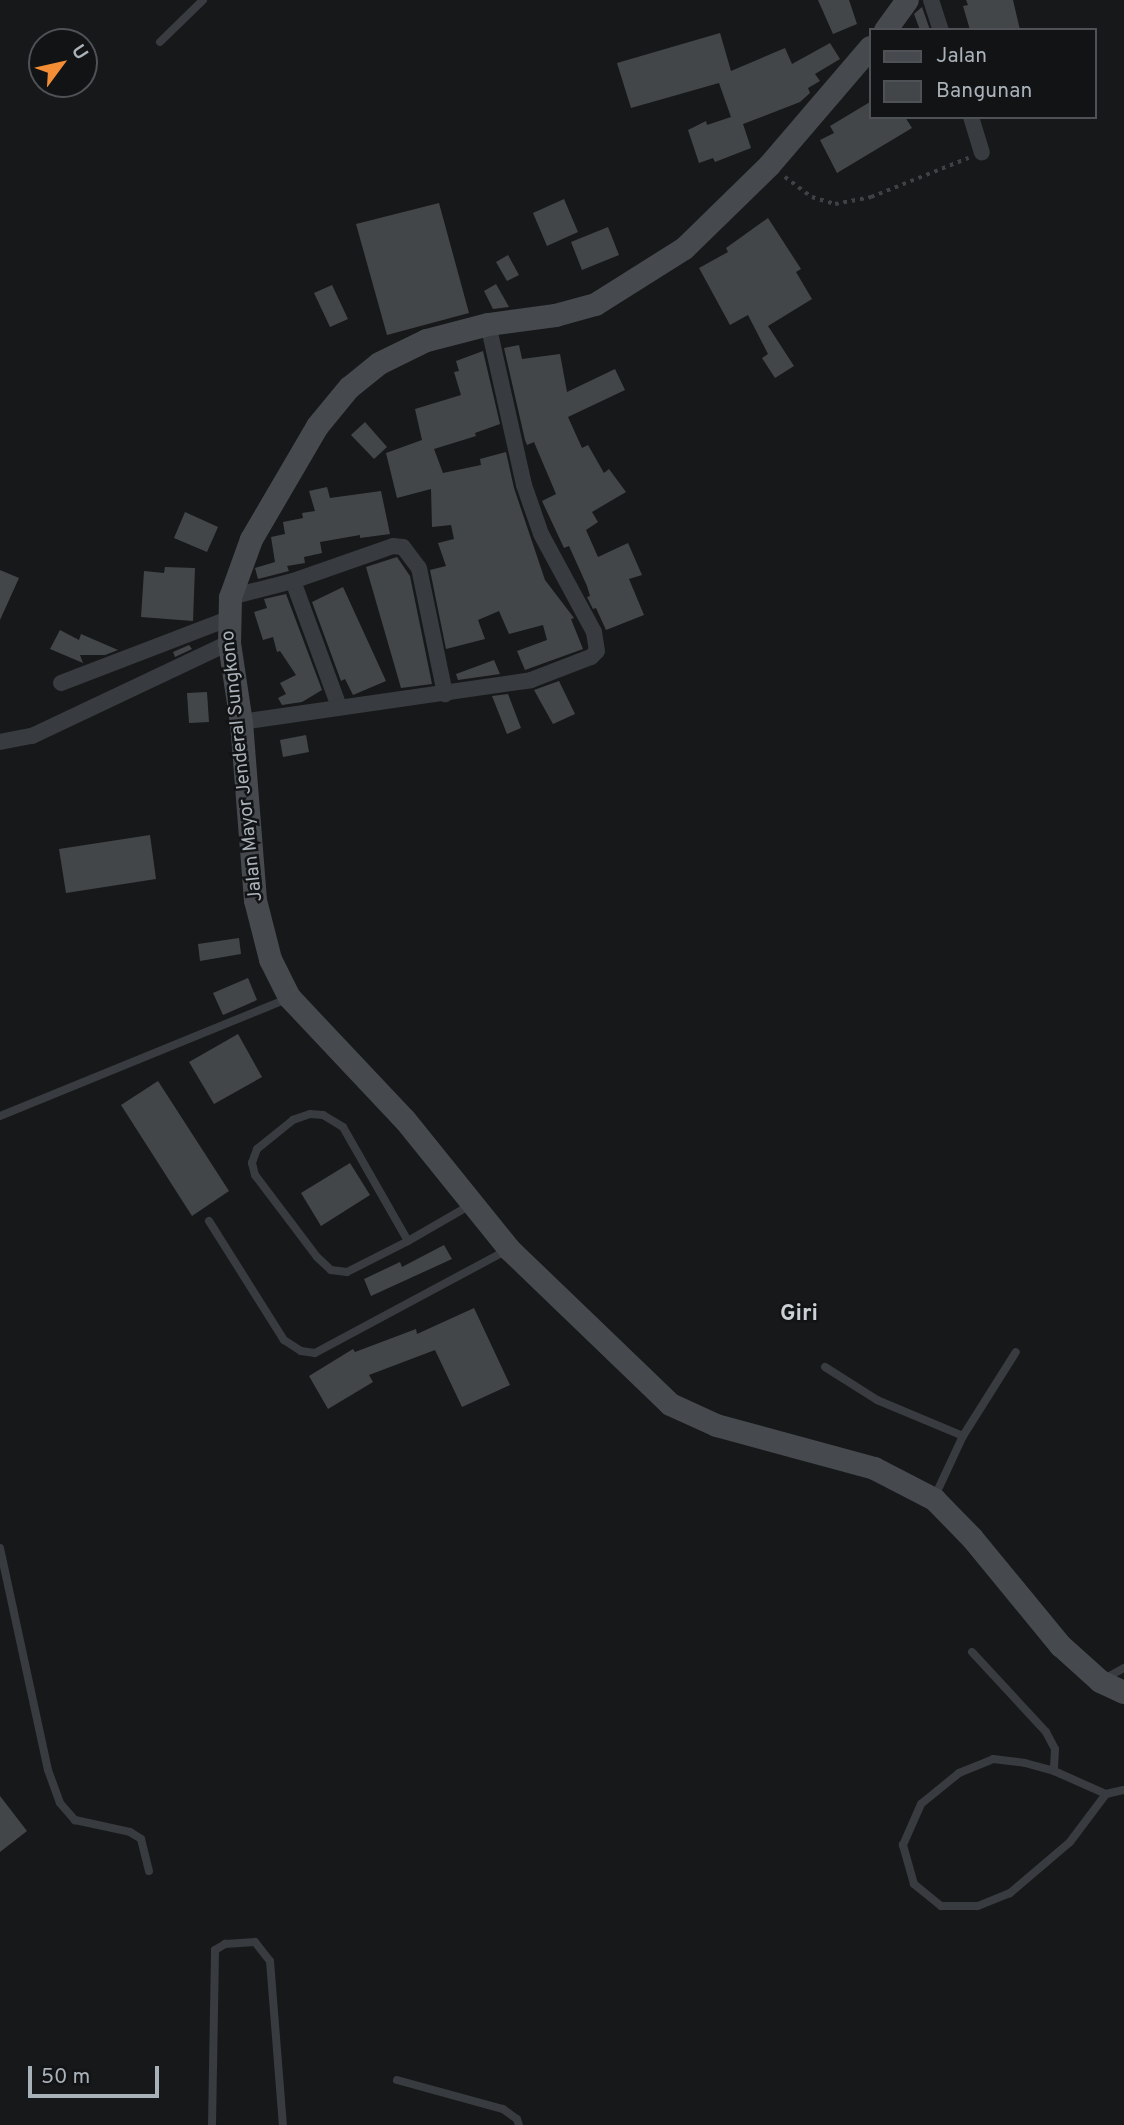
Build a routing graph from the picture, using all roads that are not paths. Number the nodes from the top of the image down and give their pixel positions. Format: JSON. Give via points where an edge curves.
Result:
{"nodes":[{"id":1,"x":203,"y":0,"type":"edge"},
{"id":2,"x":907,"y":0,"type":"edge"},
{"id":3,"x":931,"y":0,"type":"edge"},
{"id":4,"x":886,"y":28,"type":"edge"},
{"id":5,"x":940,"y":28,"type":"edge"},
{"id":6,"x":160,"y":42,"type":"dead end"},
{"id":7,"x":869,"y":48,"type":"edge"},
{"id":8,"x":972,"y":119,"type":"edge"},
{"id":9,"x":982,"y":152,"type":"road end"},
{"id":10,"x":488,"y":324,"type":"junction"},
{"id":11,"x":293,"y":581,"type":"junction"},
{"id":12,"x":229,"y":608,"type":"junction"},
{"id":13,"x":229,"y":643,"type":"junction"},
{"id":14,"x":61,"y":683,"type":"dead end"},
{"id":15,"x":445,"y":694,"type":"junction"},
{"id":16,"x":339,"y":707,"type":"junction"},
{"id":17,"x":241,"y":722,"type":"junction"},
{"id":18,"x":0,"y":742,"type":"edge"},
{"id":19,"x":289,"y":998,"type":"junction"},
{"id":20,"x":0,"y":1116,"type":"edge"},
{"id":21,"x":474,"y":1202,"type":"junction"},
{"id":22,"x":209,"y":1221,"type":"dead end"},
{"id":23,"x":408,"y":1241,"type":"junction"},
{"id":24,"x":509,"y":1249,"type":"junction"},
{"id":25,"x":1016,"y":1352,"type":"dead end"},
{"id":26,"x":825,"y":1367,"type":"dead end"},
{"id":27,"x":963,"y":1436,"type":"junction"},
{"id":28,"x":934,"y":1499,"type":"junction"},
{"id":29,"x":0,"y":1548,"type":"edge"},
{"id":30,"x":972,"y":1652,"type":"dead end"},
{"id":31,"x":1124,"y":1668,"type":"edge"},
{"id":32,"x":1100,"y":1681,"type":"junction"},
{"id":33,"x":1124,"y":1692,"type":"edge"},
{"id":34,"x":1054,"y":1771,"type":"junction"},
{"id":35,"x":1124,"y":1790,"type":"edge"},
{"id":36,"x":1106,"y":1794,"type":"junction"},
{"id":37,"x":149,"y":1871,"type":"dead end"},
{"id":38,"x":397,"y":2080,"type":"dead end"},
{"id":39,"x":212,"y":2125,"type":"edge"},
{"id":40,"x":284,"y":2125,"type":"edge"},
{"id":41,"x":519,"y":2125,"type":"edge"}],
"edges":[{"from":1,"to":6,"type":"lane"},
{"from":2,"to":4,"type":"main road"},
{"from":3,"to":5,"type":"street"},
{"from":7,"to":10,"type":"main road","name":"Jalan Mayor Jenderal Sungkono","via":[[769,165],[684,248],[595,304]]},
{"from":8,"to":9,"type":"street"},
{"from":10,"to":12,"type":"main road","name":"Jalan Mayor Jenderal Sungkono","via":[[426,340],[379,362],[349,387],[317,426],[251,539]]},
{"from":10,"to":15,"type":"street","via":[[524,485],[541,534],[594,632],[597,651],[531,680]]},
{"from":11,"to":12,"type":"street"},
{"from":11,"to":15,"type":"street","via":[[393,546],[403,547],[419,568]]},
{"from":11,"to":16,"type":"street"},
{"from":12,"to":13,"type":"main road","name":"Jalan Mayor Jenderal Sungkono"},
{"from":12,"to":14,"type":"street"},
{"from":13,"to":17,"type":"main road","name":"Jalan Mayor Jenderal Sungkono"},
{"from":13,"to":18,"type":"street","via":[[32,736]]},
{"from":15,"to":16,"type":"street"},
{"from":16,"to":17,"type":"street"},
{"from":17,"to":19,"type":"main road","name":"Jalan Mayor Jenderal Sungkono","via":[[255,900],[270,959]]},
{"from":19,"to":20,"type":"lane"},
{"from":19,"to":21,"type":"main road","name":"Jalan Mayor Jenderal Sungkono","via":[[405,1120]]},
{"from":21,"to":23,"type":"lane"},
{"from":21,"to":24,"type":"main road","name":"Jalan Mayor Jenderal Sungkono"},
{"from":22,"to":24,"type":"lane","via":[[284,1340],[300,1351],[315,1353]]},
{"from":23,"to":23,"type":"lane","via":[[347,1272],[331,1270],[255,1175],[252,1163],[257,1149],[293,1120],[323,1115],[343,1128]]},
{"from":24,"to":28,"type":"main road","name":"Jalan Mayor Jenderal Sungkono","via":[[670,1404],[716,1425],[874,1468]]},
{"from":25,"to":27,"type":"lane"},
{"from":26,"to":27,"type":"lane","via":[[877,1400]]},
{"from":27,"to":28,"type":"lane"},
{"from":28,"to":32,"type":"main road","name":"Jalan Mayor Jenderal Sungkono","via":[[1060,1645]]},
{"from":29,"to":37,"type":"lane","via":[[48,1770],[60,1803],[75,1820],[130,1832],[141,1839]]},
{"from":30,"to":34,"type":"lane","via":[[1046,1732],[1055,1749]]},
{"from":31,"to":32,"type":"lane"},
{"from":32,"to":33,"type":"main road","name":"Jalan Mayor Jenderal Sungkono"},
{"from":34,"to":36,"type":"lane"},
{"from":34,"to":36,"type":"lane","via":[[993,1759],[959,1773],[921,1804],[903,1845],[915,1884],[941,1906],[977,1906],[1010,1893],[1070,1842]]},
{"from":35,"to":36,"type":"lane"},
{"from":38,"to":41,"type":"lane","via":[[503,2109]]},
{"from":39,"to":40,"type":"lane","via":[[215,1950],[225,1944],[255,1942],[270,1961]]}]}
